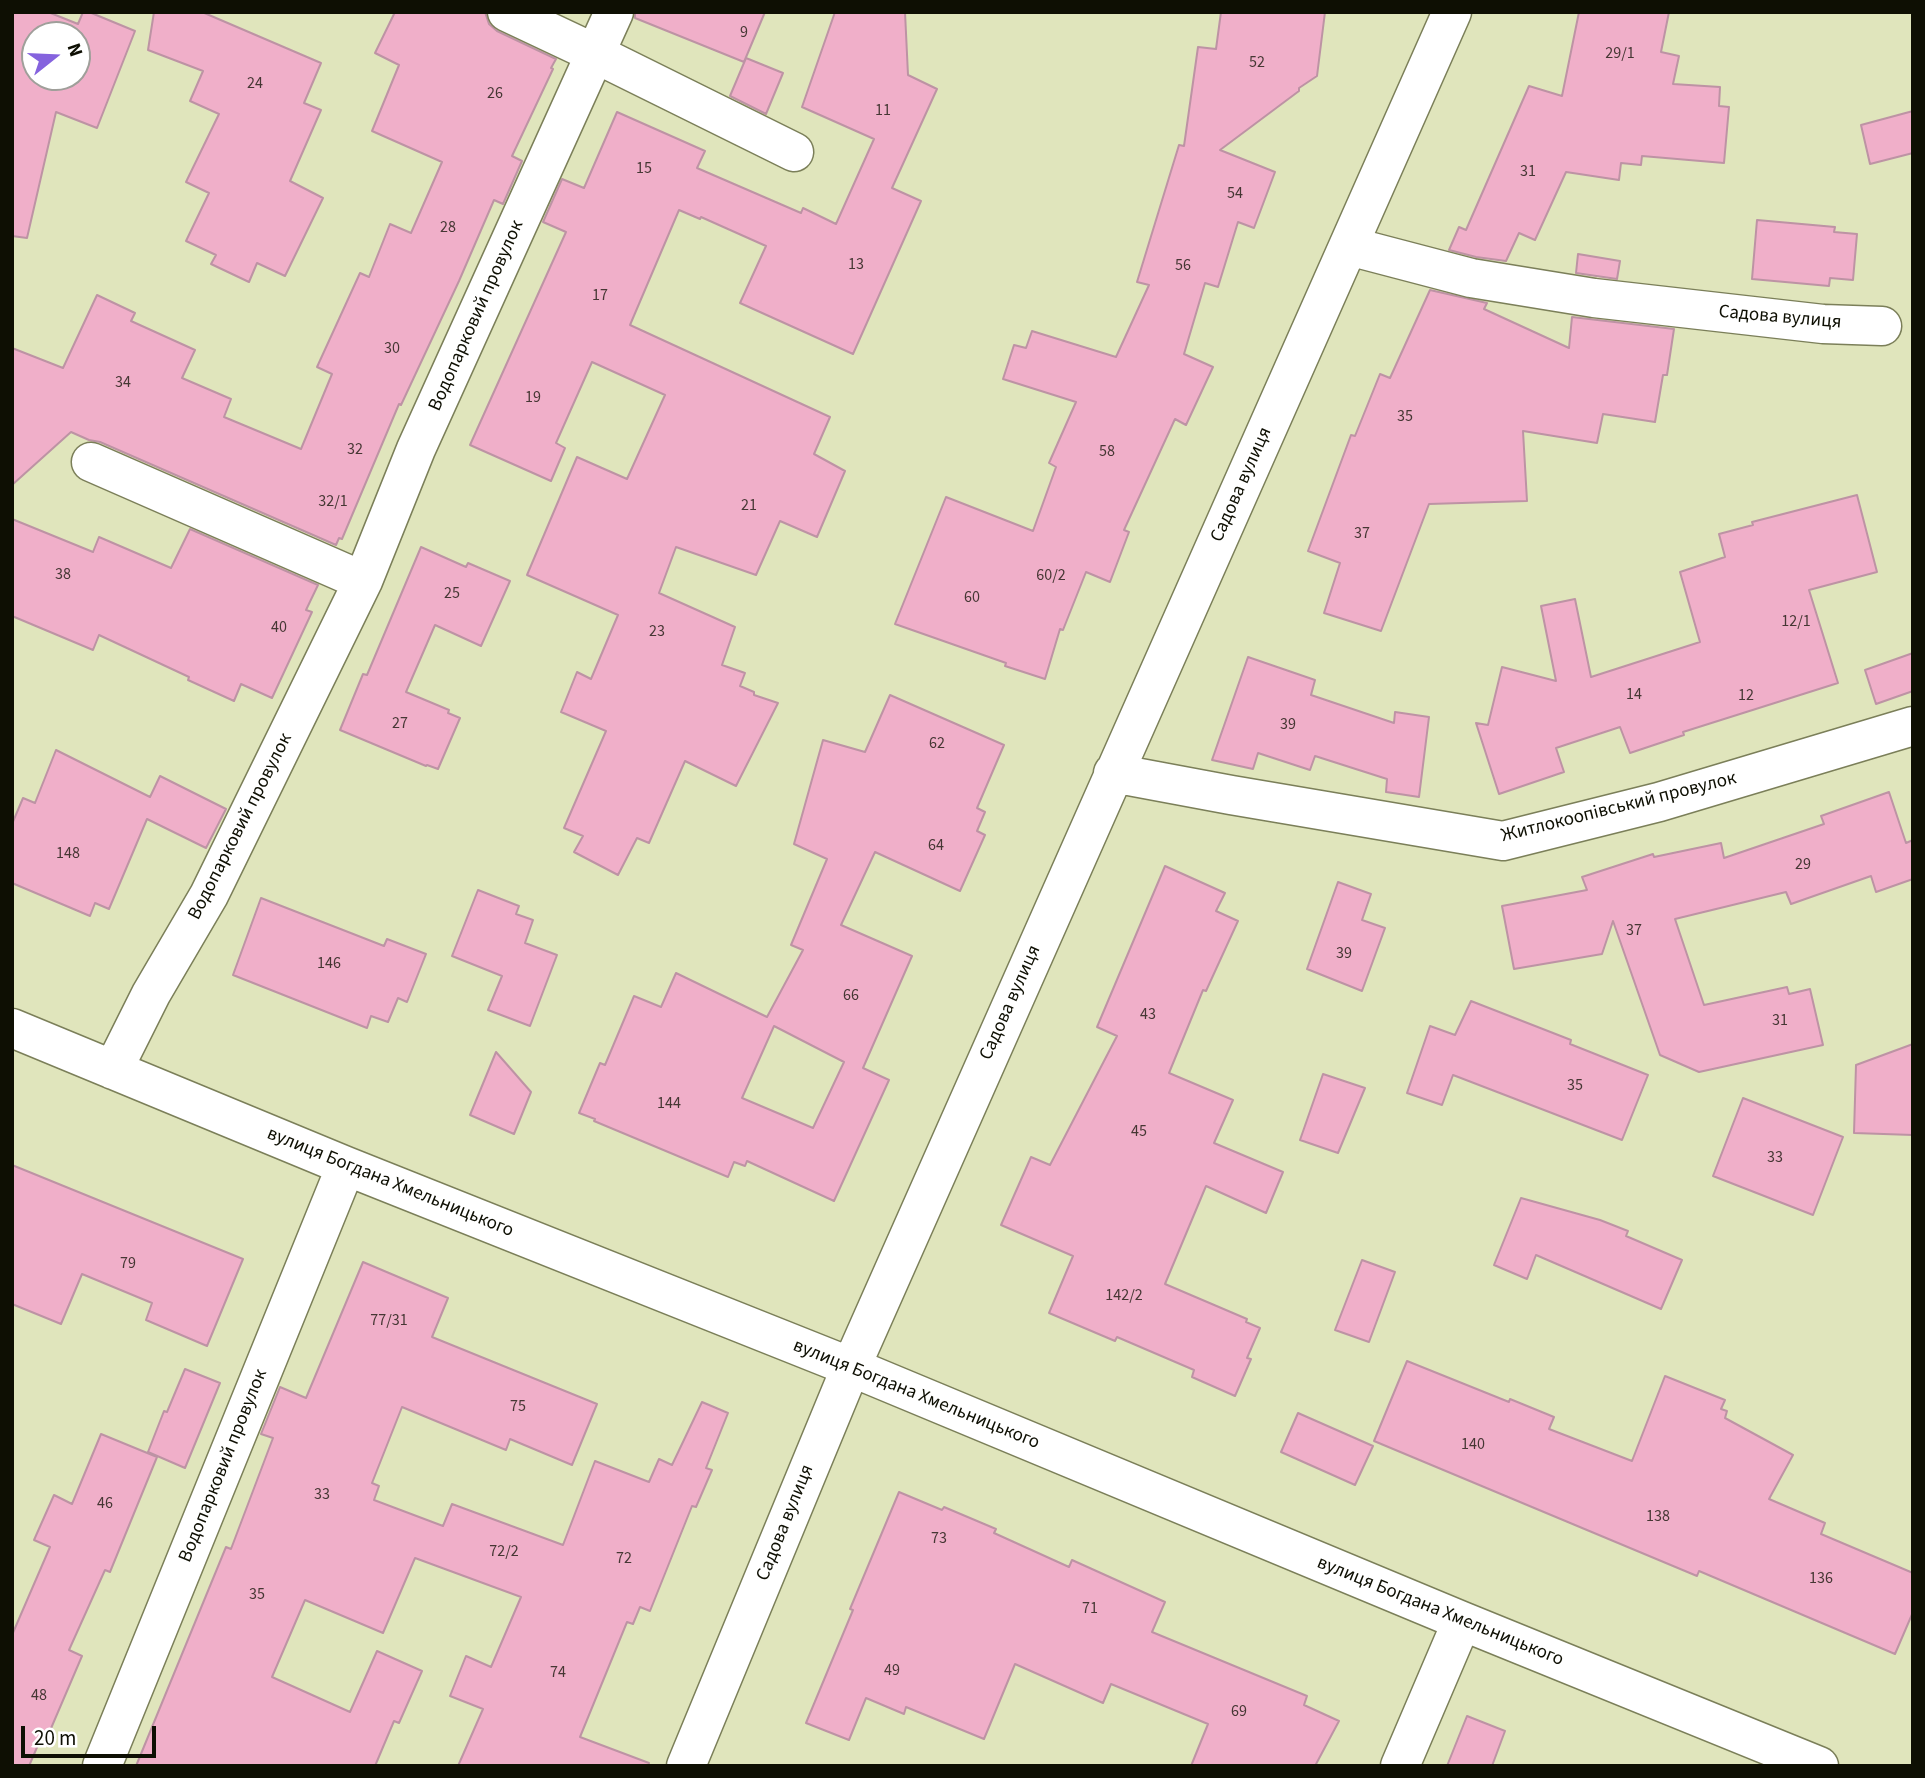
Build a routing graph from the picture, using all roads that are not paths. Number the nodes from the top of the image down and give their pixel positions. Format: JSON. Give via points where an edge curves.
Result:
{"nodes":[{"id":1,"x":507,"y":12,"type":"edge"},
{"id":2,"x":614,"y":12,"type":"edge"},
{"id":3,"x":1452,"y":12,"type":"edge"},
{"id":4,"x":596,"y":54,"type":"junction"},
{"id":5,"x":794,"y":152,"type":"dead end"},
{"id":6,"x":1349,"y":246,"type":"junction"},
{"id":7,"x":1882,"y":326,"type":"dead end"},
{"id":8,"x":91,"y":462,"type":"dead end"},
{"id":9,"x":363,"y":581,"type":"junction"},
{"id":10,"x":1913,"y":726,"type":"edge"},
{"id":11,"x":1113,"y":773,"type":"junction"},
{"id":12,"x":12,"y":1028,"type":"edge"},
{"id":13,"x":113,"y":1070,"type":"junction"},
{"id":14,"x":346,"y":1166,"type":"junction"},
{"id":15,"x":851,"y":1367,"type":"junction"},
{"id":16,"x":1462,"y":1621,"type":"junction"},
{"id":17,"x":102,"y":1766,"type":"edge"},
{"id":18,"x":686,"y":1766,"type":"edge"},
{"id":19,"x":1400,"y":1766,"type":"edge"},
{"id":20,"x":1819,"y":1766,"type":"edge"}],
"edges":[{"from":1,"to":4,"type":"street"},
{"from":2,"to":4,"type":"street","name":"Водопарковий провулок"},
{"from":3,"to":6,"type":"street","name":"Садова вулиця"},
{"from":4,"to":5,"type":"street"},
{"from":4,"to":9,"type":"street","name":"Водопарковий провулок","via":[[416,449]]},
{"from":6,"to":7,"type":"street","name":"Садова вулиця","via":[[1471,278],[1594,298],[1823,324]]},
{"from":6,"to":11,"type":"street","name":"Садова вулиця"},
{"from":8,"to":9,"type":"street"},
{"from":9,"to":13,"type":"street","name":"Водопарковий провулок","via":[[209,895]]},
{"from":10,"to":11,"type":"street","name":"Житлокоопівський провулок","via":[[1659,802],[1503,841]]},
{"from":11,"to":15,"type":"street","name":"Садова вулиця"},
{"from":12,"to":13,"type":"street","name":"вулиця Богдана Хмельницького"},
{"from":13,"to":14,"type":"street","name":"вулиця Богдана Хмельницького"},
{"from":14,"to":15,"type":"street","name":"вулиця Богдана Хмельницького"},
{"from":14,"to":17,"type":"street","name":"Водопарковий провулок"},
{"from":15,"to":16,"type":"street","name":"вулиця Богдана Хмельницького"},
{"from":15,"to":18,"type":"street","name":"Садова вулиця"},
{"from":16,"to":19,"type":"street"},
{"from":16,"to":20,"type":"street","name":"вулиця Богдана Хмельницького"}]}
